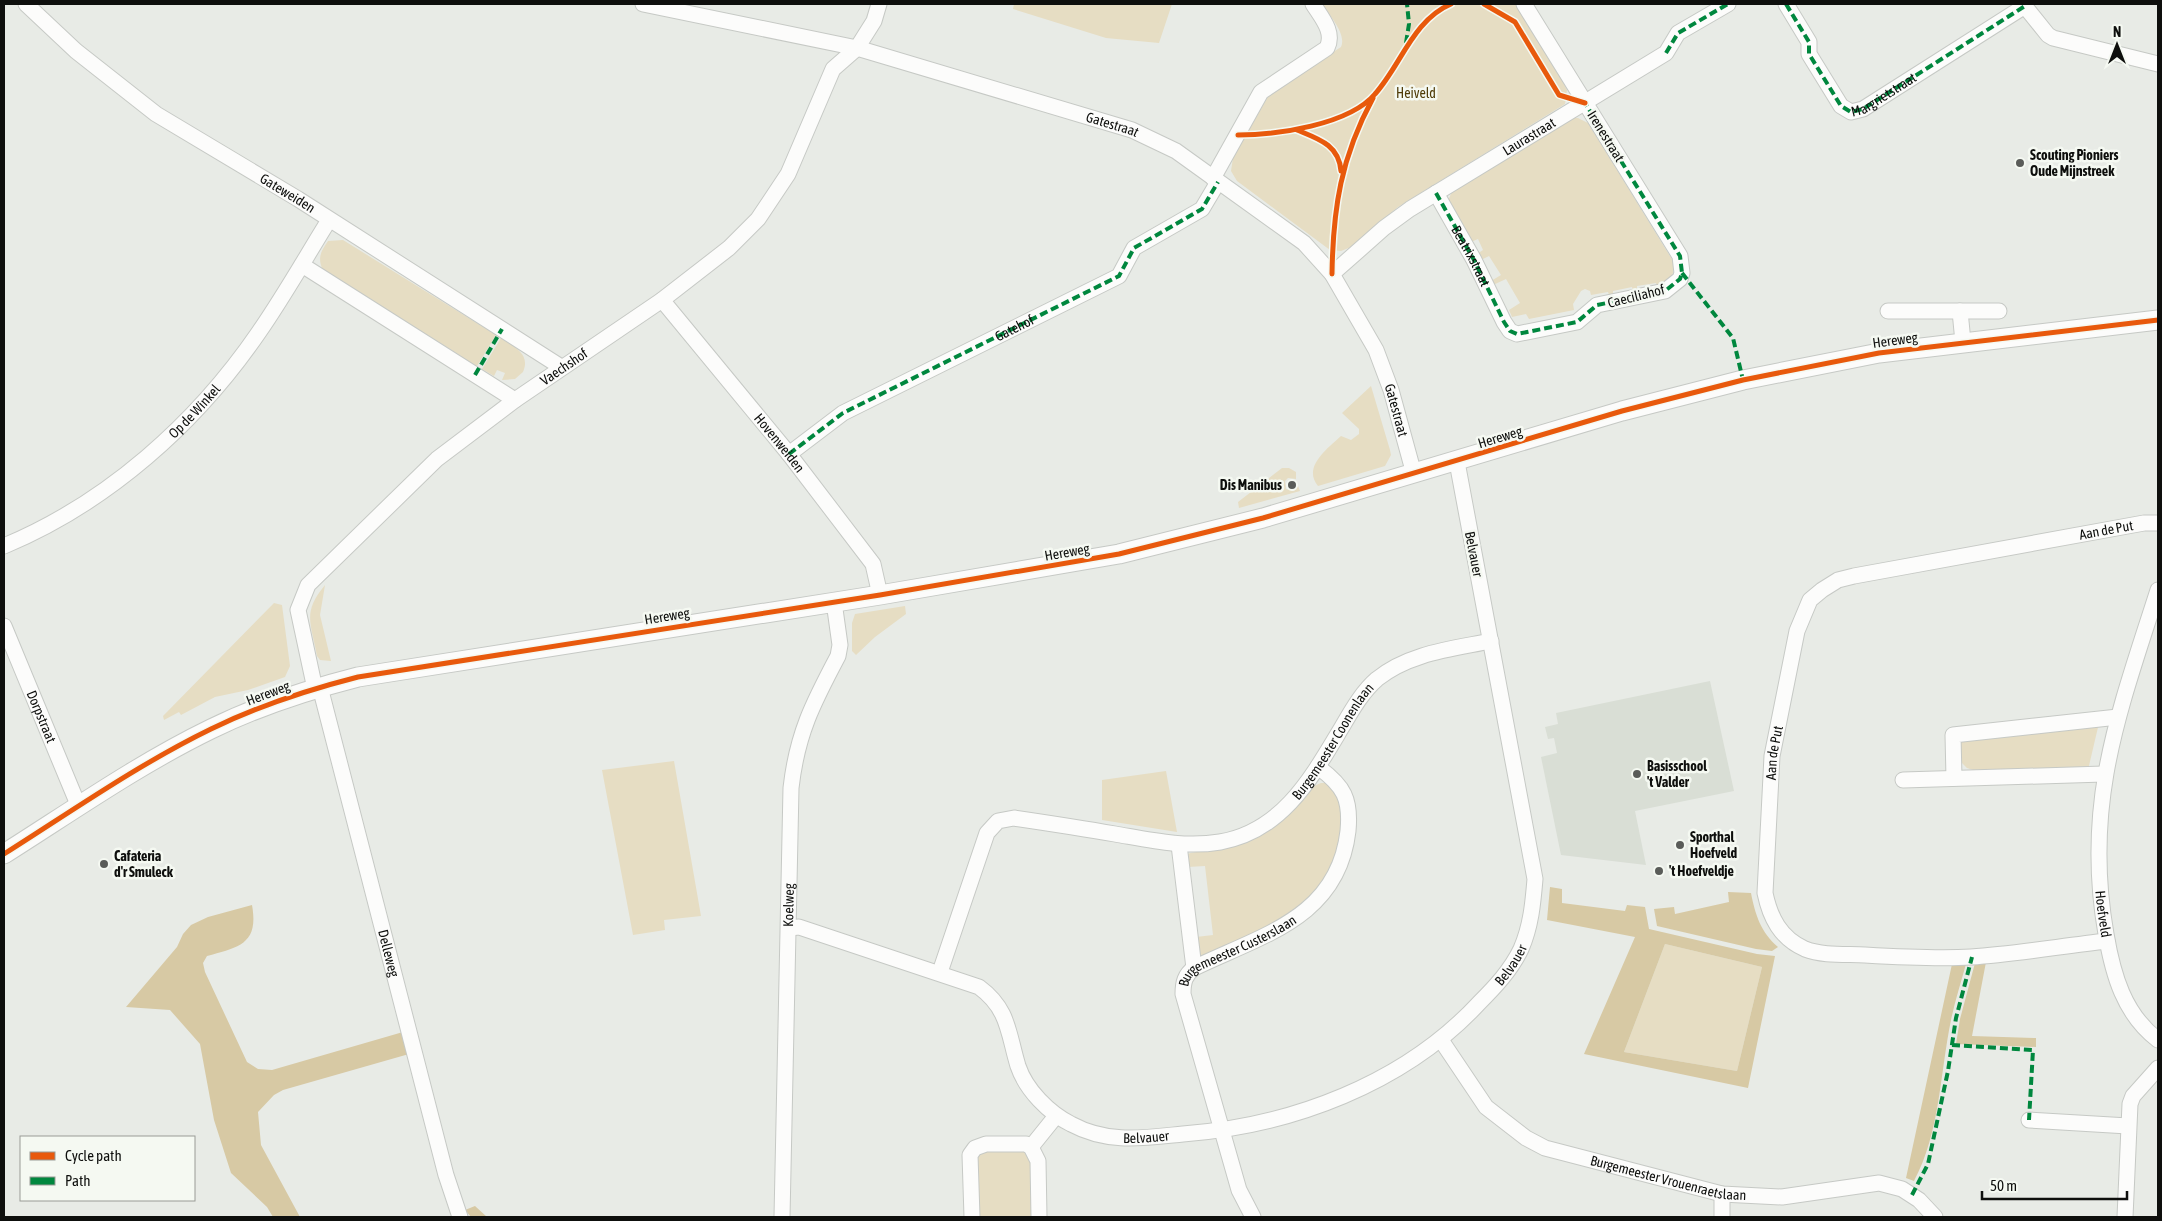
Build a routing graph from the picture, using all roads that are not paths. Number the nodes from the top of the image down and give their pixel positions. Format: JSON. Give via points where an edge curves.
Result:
{"nodes":[{"id":1,"x":26,"y":4,"type":"edge"},
{"id":2,"x":643,"y":4,"type":"edge"},
{"id":3,"x":879,"y":4,"type":"edge"},
{"id":4,"x":1312,"y":4,"type":"edge"},
{"id":5,"x":1524,"y":4,"type":"edge"},
{"id":6,"x":1728,"y":4,"type":"edge"},
{"id":7,"x":1786,"y":4,"type":"edge"},
{"id":8,"x":2024,"y":5,"type":"edge"},
{"id":9,"x":858,"y":48,"type":"junction"},
{"id":10,"x":2158,"y":64,"type":"edge"},
{"id":11,"x":1585,"y":103,"type":"junction"},
{"id":12,"x":1216,"y":180,"type":"junction"},
{"id":13,"x":1436,"y":193,"type":"junction"},
{"id":14,"x":329,"y":220,"type":"junction"},
{"id":15,"x":1672,"y":244,"type":"joint"},
{"id":16,"x":302,"y":265,"type":"junction"},
{"id":17,"x":1332,"y":274,"type":"junction"},
{"id":18,"x":662,"y":300,"type":"junction"},
{"id":19,"x":1888,"y":311,"type":"dead end"},
{"id":20,"x":1960,"y":311,"type":"junction"},
{"id":21,"x":2000,"y":311,"type":"dead end"},
{"id":22,"x":2158,"y":320,"type":"edge"},
{"id":23,"x":1504,"y":322,"type":"joint"},
{"id":24,"x":1962,"y":342,"type":"junction"},
{"id":25,"x":561,"y":367,"type":"junction"},
{"id":26,"x":515,"y":400,"type":"junction"},
{"id":27,"x":789,"y":454,"type":"junction"},
{"id":28,"x":1457,"y":462,"type":"junction"},
{"id":29,"x":1414,"y":474,"type":"junction"},
{"id":30,"x":2158,"y":523,"type":"edge"},
{"id":31,"x":4,"y":546,"type":"edge"},
{"id":32,"x":2158,"y":590,"type":"edge"},
{"id":33,"x":880,"y":595,"type":"junction"},
{"id":34,"x":834,"y":602,"type":"junction"},
{"id":35,"x":4,"y":626,"type":"edge"},
{"id":36,"x":1491,"y":642,"type":"junction"},
{"id":37,"x":317,"y":688,"type":"junction"},
{"id":38,"x":2118,"y":717,"type":"junction"},
{"id":39,"x":1318,"y":767,"type":"junction"},
{"id":40,"x":2104,"y":774,"type":"junction"},
{"id":41,"x":1954,"y":778,"type":"junction"},
{"id":42,"x":1903,"y":780,"type":"dead end"},
{"id":43,"x":79,"y":807,"type":"junction"},
{"id":44,"x":1179,"y":845,"type":"junction"},
{"id":45,"x":4,"y":854,"type":"edge"},
{"id":46,"x":789,"y":928,"type":"junction"},
{"id":47,"x":2107,"y":941,"type":"junction"},
{"id":48,"x":1194,"y":968,"type":"junction"},
{"id":49,"x":940,"y":972,"type":"junction"},
{"id":50,"x":1441,"y":1040,"type":"junction"},
{"id":51,"x":2158,"y":1040,"type":"edge"},
{"id":52,"x":2158,"y":1068,"type":"edge"},
{"id":53,"x":1056,"y":1116,"type":"junction"},
{"id":54,"x":2029,"y":1120,"type":"dead end"},
{"id":55,"x":2128,"y":1126,"type":"junction"},
{"id":56,"x":1222,"y":1131,"type":"junction"},
{"id":57,"x":1032,"y":1147,"type":"junction"},
{"id":58,"x":1722,"y":1194,"type":"junction"},
{"id":59,"x":460,"y":1217,"type":"edge"},
{"id":60,"x":782,"y":1217,"type":"edge"},
{"id":61,"x":972,"y":1217,"type":"edge"},
{"id":62,"x":1039,"y":1217,"type":"edge"},
{"id":63,"x":1253,"y":1217,"type":"edge"},
{"id":64,"x":1722,"y":1217,"type":"edge"},
{"id":65,"x":1935,"y":1217,"type":"edge"},
{"id":66,"x":2124,"y":1217,"type":"edge"}],
"edges":[{"from":1,"to":14,"type":"street","name":"Gateweiden","via":[[76,51],[156,114]]},
{"from":2,"to":9,"type":"street","name":"Gatestraat"},
{"from":3,"to":9,"type":"street","name":"Vaechshof","via":[[874,21]]},
{"from":4,"to":12,"type":"street","name":"Gatehof","via":[[1329,30],[1327,48],[1261,92]]},
{"from":5,"to":11,"type":"street","name":"Irenestraat"},
{"from":6,"to":11,"type":"street","name":"Laurastraat","via":[[1678,33],[1666,53]]},
{"from":7,"to":8,"type":"street","name":"Margrietstraat","via":[[1809,42],[1809,54],[1841,106],[1851,112],[1863,109],[1928,69]]},
{"from":8,"to":10,"type":"street","via":[[2053,38]]},
{"from":9,"to":12,"type":"street","name":"Gatestraat","via":[[1132,130],[1176,151]]},
{"from":9,"to":18,"type":"street","name":"Vaechshof","via":[[833,69],[788,174],[758,219],[729,248]]},
{"from":11,"to":13,"type":"street","name":"Laurastraat"},
{"from":11,"to":15,"type":"street","name":"Irenestraat"},
{"from":12,"to":17,"type":"street","name":"Gatestraat","via":[[1304,243]]},
{"from":12,"to":27,"type":"street","name":"Gatehof","via":[[1202,209],[1134,248],[1119,276],[843,414]]},
{"from":13,"to":17,"type":"street","name":"Laurastraat","via":[[1384,228]]},
{"from":13,"to":23,"type":"street","name":"Beatrixstraat"},
{"from":14,"to":16,"type":"street","name":"Op de Winkel"},
{"from":14,"to":25,"type":"street","name":"Gateweiden"},
{"from":15,"to":23,"type":"street","name":"Caeciliahof","via":[[1680,256],[1682,273],[1675,285],[1665,291],[1597,306],[1577,322],[1528,333],[1510,331]]},
{"from":16,"to":26,"type":"street"},
{"from":16,"to":31,"type":"street","name":"Op de Winkel","via":[[236,363],[166,439],[136,467],[96,495],[22,539]]},
{"from":17,"to":29,"type":"street","name":"Gatestraat","via":[[1376,350],[1391,390]]},
{"from":18,"to":25,"type":"street","name":"Vaechshof"},
{"from":18,"to":27,"type":"street","name":"Hovenweiden"},
{"from":19,"to":20,"type":"street","name":"Hereweg"},
{"from":20,"to":21,"type":"street","name":"Hereweg"},
{"from":20,"to":24,"type":"street"},
{"from":22,"to":24,"type":"street","name":"Hereweg"},
{"from":24,"to":28,"type":"street","name":"Hereweg","via":[[1879,353],[1743,380],[1622,411]]},
{"from":25,"to":26,"type":"street","name":"Vaechshof"},
{"from":26,"to":37,"type":"street","name":"Vaechshof","via":[[437,459],[308,585],[298,610]]},
{"from":27,"to":33,"type":"street","name":"Hovenweiden","via":[[873,564]]},
{"from":28,"to":29,"type":"street","name":"Hereweg"},
{"from":28,"to":36,"type":"street","name":"Belvauer"},
{"from":29,"to":33,"type":"street","name":"Hereweg","via":[[1263,518],[1118,554]]},
{"from":30,"to":47,"type":"street","name":"Aan de Put","via":[[1838,580],[1810,600],[1797,631],[1772,756],[1764,893],[1774,923],[1798,945],[1819,953],[1925,958],[1972,957]]},
{"from":32,"to":38,"type":"street","name":"Hoefveld"},
{"from":33,"to":34,"type":"street","name":"Hereweg"},
{"from":34,"to":37,"type":"street","name":"Hereweg","via":[[401,668]]},
{"from":34,"to":46,"type":"street","name":"Koelweg","via":[[840,645],[838,656],[806,717],[794,762]]},
{"from":35,"to":43,"type":"street","name":"Dorpstraat"},
{"from":36,"to":39,"type":"street","name":"Burgemeester Coonenlaan","via":[[1415,658],[1393,668],[1365,691]]},
{"from":36,"to":50,"type":"street","name":"Belvauer","via":[[1535,878],[1531,920],[1505,977]]},
{"from":37,"to":43,"type":"street","name":"Hereweg","via":[[256,709],[212,729],[167,752]]},
{"from":37,"to":59,"type":"street","name":"Delleweg"},
{"from":38,"to":40,"type":"street","name":"Hoefveld"},
{"from":38,"to":41,"type":"street","via":[[1952,735]]},
{"from":39,"to":44,"type":"street","name":"Burgemeester Coonenlaan","via":[[1294,801],[1256,830],[1222,842]]},
{"from":39,"to":48,"type":"street","name":"Burgemeester Custerslaan","via":[[1340,785],[1348,810],[1346,844],[1334,878],[1308,911]]},
{"from":40,"to":41,"type":"street"},
{"from":40,"to":47,"type":"street","name":"Hoefveld","via":[[2097,862]]},
{"from":41,"to":42,"type":"street"},
{"from":43,"to":45,"type":"street","name":"Hereweg"},
{"from":44,"to":48,"type":"street"},
{"from":44,"to":49,"type":"street","name":"Burgemeester Coonenlaan","via":[[1014,818],[998,821],[987,833]]},
{"from":46,"to":49,"type":"street","name":"Belvauer","via":[[799,927]]},
{"from":46,"to":60,"type":"street","name":"Koelweg"},
{"from":47,"to":51,"type":"street","name":"Hoefveld","via":[[2124,1000],[2137,1020]]},
{"from":48,"to":56,"type":"street","name":"Burgemeester Custerslaan","via":[[1185,977],[1182,994]]},
{"from":49,"to":53,"type":"street","name":"Belvauer","via":[[979,987],[998,1005],[1007,1020],[1024,1078]]},
{"from":50,"to":56,"type":"street","name":"Belvauer","via":[[1396,1069],[1321,1105]]},
{"from":50,"to":58,"type":"street","name":"Burgemeester Vrouenraetslaan","via":[[1486,1107],[1526,1138],[1569,1155]]},
{"from":52,"to":55,"type":"street","via":[[2133,1096]]},
{"from":53,"to":56,"type":"street","name":"Belvauer","via":[[1087,1131],[1120,1139]]},
{"from":53,"to":57,"type":"street"},
{"from":54,"to":55,"type":"street"},
{"from":55,"to":66,"type":"street"},
{"from":56,"to":63,"type":"street","name":"Burgemeester Custerslaan","via":[[1239,1190]]},
{"from":57,"to":61,"type":"street","via":[[1026,1144],[986,1144],[974,1148],[970,1161]]},
{"from":57,"to":62,"type":"street","via":[[1038,1161]]},
{"from":58,"to":64,"type":"street"},
{"from":58,"to":65,"type":"street","name":"Burgemeester Vrouenraetslaan","via":[[1782,1196],[1879,1183],[1902,1189],[1919,1200]]}]}
